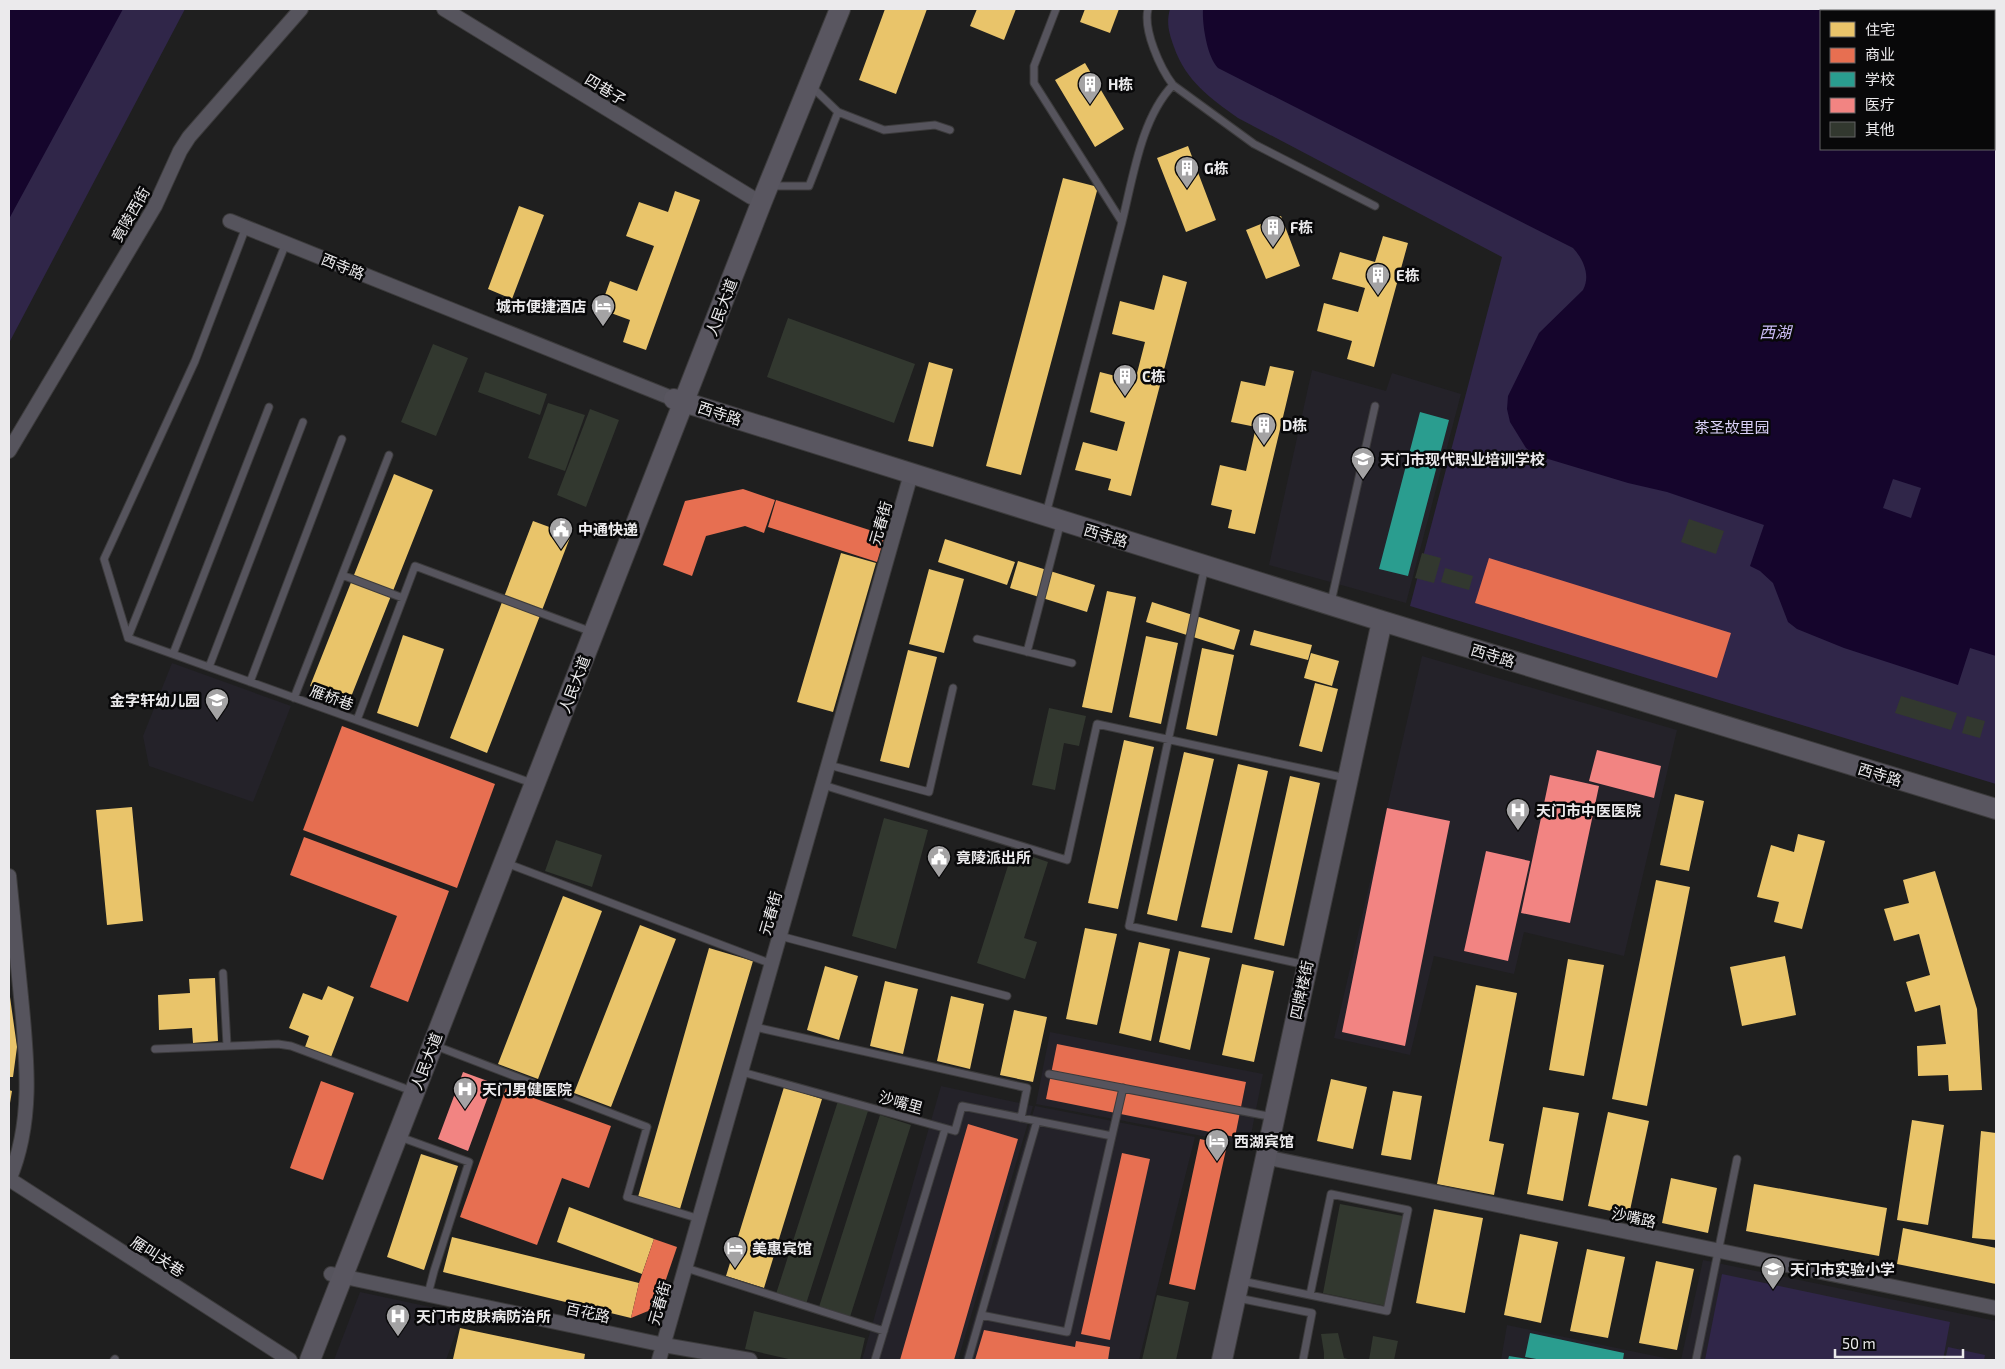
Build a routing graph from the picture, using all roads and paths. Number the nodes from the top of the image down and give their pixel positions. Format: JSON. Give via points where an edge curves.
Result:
{"nodes":[{"id":1,"x":301,"y":9,"type":"edge"},
{"id":2,"x":444,"y":9,"type":"edge"},
{"id":3,"x":827,"y":9,"type":"edge"},
{"id":4,"x":840,"y":9,"type":"edge"},
{"id":5,"x":1056,"y":9,"type":"edge"},
{"id":6,"x":1148,"y":9,"type":"edge"},
{"id":7,"x":809,"y":84,"type":"junction"},
{"id":8,"x":1172,"y":85,"type":"junction"},
{"id":9,"x":838,"y":112,"type":"junction"},
{"id":10,"x":950,"y":130,"type":"dead end"},
{"id":11,"x":768,"y":186,"type":"junction"},
{"id":12,"x":751,"y":197,"type":"junction"},
{"id":13,"x":1375,"y":206,"type":"dead end"},
{"id":14,"x":230,"y":221,"type":"dead end"},
{"id":15,"x":1122,"y":222,"type":"junction"},
{"id":16,"x":246,"y":227,"type":"junction"},
{"id":17,"x":286,"y":243,"type":"junction"},
{"id":18,"x":679,"y":400,"type":"junction"},
{"id":19,"x":1375,"y":406,"type":"dead end"},
{"id":20,"x":270,"y":407,"type":"dead end"},
{"id":21,"x":303,"y":422,"type":"dead end"},
{"id":22,"x":342,"y":439,"type":"dead end"},
{"id":23,"x":9,"y":451,"type":"edge"},
{"id":24,"x":389,"y":455,"type":"dead end"},
{"id":25,"x":911,"y":474,"type":"junction"},
{"id":26,"x":1053,"y":518,"type":"junction"},
{"id":27,"x":1205,"y":566,"type":"junction"},
{"id":28,"x":342,"y":575,"type":"junction"},
{"id":29,"x":403,"y":598,"type":"junction"},
{"id":30,"x":1330,"y":605,"type":"junction"},
{"id":31,"x":1382,"y":621,"type":"junction"},
{"id":32,"x":584,"y":629,"type":"junction"},
{"id":33,"x":128,"y":638,"type":"junction"},
{"id":34,"x":977,"y":639,"type":"dead end"},
{"id":35,"x":1027,"y":652,"type":"junction"},
{"id":36,"x":173,"y":654,"type":"junction"},
{"id":37,"x":1072,"y":663,"type":"dead end"},
{"id":38,"x":209,"y":667,"type":"junction"},
{"id":39,"x":250,"y":682,"type":"junction"},
{"id":40,"x":953,"y":688,"type":"dead end"},
{"id":41,"x":294,"y":698,"type":"junction"},
{"id":42,"x":357,"y":720,"type":"junction"},
{"id":43,"x":1169,"y":740,"type":"junction"},
{"id":44,"x":829,"y":765,"type":"junction"},
{"id":45,"x":1347,"y":779,"type":"junction"},
{"id":46,"x":526,"y":781,"type":"junction"},
{"id":47,"x":823,"y":785,"type":"junction"},
{"id":48,"x":1996,"y":809,"type":"edge"},
{"id":49,"x":504,"y":862,"type":"junction"},
{"id":50,"x":9,"y":876,"type":"edge"},
{"id":51,"x":780,"y":936,"type":"junction"},
{"id":52,"x":772,"y":964,"type":"junction"},
{"id":53,"x":1307,"y":965,"type":"junction"},
{"id":54,"x":224,"y":973,"type":"dead end"},
{"id":55,"x":1007,"y":996,"type":"dead end"},
{"id":56,"x":754,"y":1027,"type":"junction"},
{"id":57,"x":433,"y":1044,"type":"junction"},
{"id":58,"x":227,"y":1045,"type":"junction"},
{"id":59,"x":155,"y":1049,"type":"dead end"},
{"id":60,"x":742,"y":1072,"type":"junction"},
{"id":61,"x":1049,"y":1074,"type":"dead end"},
{"id":62,"x":404,"y":1088,"type":"junction"},
{"id":63,"x":1123,"y":1088,"type":"junction"},
{"id":64,"x":1274,"y":1117,"type":"junction"},
{"id":65,"x":1021,"y":1118,"type":"junction"},
{"id":66,"x":1037,"y":1121,"type":"junction"},
{"id":67,"x":945,"y":1129,"type":"junction"},
{"id":68,"x":397,"y":1136,"type":"junction"},
{"id":69,"x":1112,"y":1136,"type":"junction"},
{"id":70,"x":1265,"y":1157,"type":"junction"},
{"id":71,"x":1737,"y":1159,"type":"dead end"},
{"id":72,"x":9,"y":1180,"type":"edge"},
{"id":73,"x":700,"y":1219,"type":"junction"},
{"id":74,"x":1719,"y":1251,"type":"junction"},
{"id":75,"x":686,"y":1268,"type":"junction"},
{"id":76,"x":337,"y":1275,"type":"junction"},
{"id":77,"x":1237,"y":1289,"type":"junction"},
{"id":78,"x":428,"y":1294,"type":"junction"},
{"id":79,"x":1310,"y":1295,"type":"junction"},
{"id":80,"x":1996,"y":1308,"type":"edge"},
{"id":81,"x":981,"y":1315,"type":"junction"},
{"id":82,"x":884,"y":1331,"type":"junction"},
{"id":83,"x":664,"y":1345,"type":"junction"},
{"id":84,"x":290,"y":1360,"type":"edge"},
{"id":85,"x":298,"y":1360,"type":"edge"},
{"id":86,"x":310,"y":1360,"type":"edge"},
{"id":87,"x":659,"y":1360,"type":"edge"},
{"id":88,"x":750,"y":1360,"type":"edge"},
{"id":89,"x":875,"y":1360,"type":"edge"},
{"id":90,"x":968,"y":1360,"type":"edge"},
{"id":91,"x":1222,"y":1360,"type":"edge"},
{"id":92,"x":1302,"y":1360,"type":"edge"},
{"id":93,"x":1696,"y":1360,"type":"edge"}],
"edges":[{"from":1,"to":23,"type":"street","name":"竟陵西街","via":[[189,137],[155,206]]},
{"from":2,"to":12,"type":"street","name":"四巷子"},
{"from":3,"to":12,"type":"main road","name":"人民大道"},
{"from":4,"to":7,"type":"main road","name":"人民大道"},
{"from":5,"to":15,"type":"lane","via":[[1034,66],[1034,83]]},
{"from":6,"to":8,"type":"lane","via":[[1147,29]]},
{"from":7,"to":9,"type":"lane"},
{"from":7,"to":11,"type":"main road","name":"人民大道"},
{"from":8,"to":13,"type":"lane","via":[[1254,144]]},
{"from":8,"to":15,"type":"lane","via":[[1148,125]]},
{"from":9,"to":10,"type":"lane","via":[[884,130],[935,125]]},
{"from":9,"to":11,"type":"lane","via":[[809,186]]},
{"from":11,"to":18,"type":"main road","name":"人民大道"},
{"from":12,"to":18,"type":"main road","name":"人民大道"},
{"from":14,"to":16,"type":"street","name":"西寺路"},
{"from":15,"to":26,"type":"lane"},
{"from":16,"to":17,"type":"street","name":"西寺路"},
{"from":16,"to":33,"type":"lane","via":[[195,361],[104,559]]},
{"from":17,"to":18,"type":"street","name":"西寺路"},
{"from":17,"to":33,"type":"lane"},
{"from":18,"to":25,"type":"main road","name":"西寺路"},
{"from":18,"to":32,"type":"main road","name":"人民大道"},
{"from":18,"to":49,"type":"main road","name":"人民大道"},
{"from":19,"to":30,"type":"lane"},
{"from":20,"to":36,"type":"lane"},
{"from":21,"to":38,"type":"lane"},
{"from":22,"to":39,"type":"lane"},
{"from":24,"to":28,"type":"lane"},
{"from":25,"to":26,"type":"main road","name":"西寺路"},
{"from":25,"to":44,"type":"street","name":"元春街"},
{"from":26,"to":27,"type":"main road","name":"西寺路"},
{"from":26,"to":35,"type":"lane"},
{"from":27,"to":30,"type":"main road","name":"西寺路"},
{"from":27,"to":43,"type":"lane"},
{"from":28,"to":29,"type":"lane"},
{"from":28,"to":41,"type":"lane"},
{"from":29,"to":32,"type":"lane","via":[[415,566]]},
{"from":29,"to":42,"type":"lane"},
{"from":30,"to":31,"type":"main road","name":"西寺路"},
{"from":31,"to":45,"type":"main road","name":"四牌楼街"},
{"from":31,"to":48,"type":"main road","name":"西寺路"},
{"from":32,"to":46,"type":"main road","name":"人民大道"},
{"from":33,"to":36,"type":"lane","name":"雁桥巷"},
{"from":34,"to":35,"type":"lane"},
{"from":35,"to":37,"type":"lane"},
{"from":36,"to":38,"type":"lane","name":"雁桥巷"},
{"from":38,"to":39,"type":"lane","name":"雁桥巷"},
{"from":39,"to":41,"type":"lane","name":"雁桥巷"},
{"from":40,"to":44,"type":"lane","via":[[929,792]]},
{"from":41,"to":42,"type":"lane","name":"雁桥巷"},
{"from":42,"to":46,"type":"lane","name":"雁桥巷"},
{"from":43,"to":45,"type":"lane"},
{"from":43,"to":47,"type":"lane","via":[[1097,724],[1067,860]]},
{"from":43,"to":53,"type":"lane","via":[[1129,926]]},
{"from":44,"to":47,"type":"street","name":"元春街"},
{"from":45,"to":53,"type":"main road","name":"四牌楼街"},
{"from":46,"to":62,"type":"main road","name":"人民大道"},
{"from":47,"to":51,"type":"street","name":"元春街"},
{"from":49,"to":52,"type":"lane"},
{"from":49,"to":57,"type":"main road","name":"人民大道"},
{"from":50,"to":72,"type":"street","via":[[28,1088],[23,1133]]},
{"from":51,"to":52,"type":"street","name":"元春街"},
{"from":51,"to":55,"type":"lane"},
{"from":52,"to":56,"type":"street","name":"元春街"},
{"from":53,"to":64,"type":"main road","name":"四牌楼街"},
{"from":54,"to":58,"type":"lane"},
{"from":56,"to":60,"type":"street","name":"元春街"},
{"from":56,"to":65,"type":"lane","via":[[1027,1088]]},
{"from":57,"to":68,"type":"main road","name":"人民大道"},
{"from":57,"to":73,"type":"lane","via":[[647,1127],[627,1197]]},
{"from":58,"to":59,"type":"lane"},
{"from":58,"to":62,"type":"lane","via":[[266,1043],[291,1046]]},
{"from":60,"to":67,"type":"lane","name":"沙嘴里"},
{"from":60,"to":73,"type":"street","name":"元春街"},
{"from":61,"to":63,"type":"lane"},
{"from":62,"to":76,"type":"main road","name":"人民大道"},
{"from":63,"to":64,"type":"lane"},
{"from":63,"to":69,"type":"lane"},
{"from":64,"to":70,"type":"main road","name":"四牌楼街"},
{"from":65,"to":66,"type":"lane"},
{"from":65,"to":67,"type":"lane","via":[[962,1106],[955,1132]]},
{"from":66,"to":69,"type":"lane"},
{"from":66,"to":81,"type":"lane"},
{"from":67,"to":82,"type":"lane"},
{"from":68,"to":76,"type":"main road","name":"人民大道"},
{"from":68,"to":78,"type":"lane","via":[[470,1162]]},
{"from":69,"to":81,"type":"lane","via":[[1067,1332]]},
{"from":70,"to":74,"type":"street","name":"沙嘴路"},
{"from":70,"to":77,"type":"main road","name":"四牌楼街"},
{"from":71,"to":74,"type":"lane"},
{"from":72,"to":84,"type":"street","name":"雁叫关巷"},
{"from":73,"to":75,"type":"street","name":"元春街"},
{"from":74,"to":80,"type":"street","name":"沙嘴路"},
{"from":74,"to":93,"type":"lane"},
{"from":75,"to":82,"type":"lane"},
{"from":75,"to":83,"type":"street","name":"元春街"},
{"from":76,"to":78,"type":"street","name":"百花路"},
{"from":76,"to":85,"type":"main road","name":"人民大道"},
{"from":76,"to":86,"type":"main road","name":"人民大道"},
{"from":77,"to":79,"type":"lane"},
{"from":77,"to":91,"type":"main road","name":"四牌楼街"},
{"from":77,"to":92,"type":"lane","via":[[1312,1313]]},
{"from":78,"to":83,"type":"street","name":"百花路"},
{"from":79,"to":79,"type":"lane","via":[[1388,1311],[1408,1210],[1331,1194]]},
{"from":81,"to":90,"type":"lane"},
{"from":82,"to":89,"type":"lane"},
{"from":83,"to":87,"type":"street","name":"元春街"},
{"from":83,"to":88,"type":"street","name":"百花路"}]}
